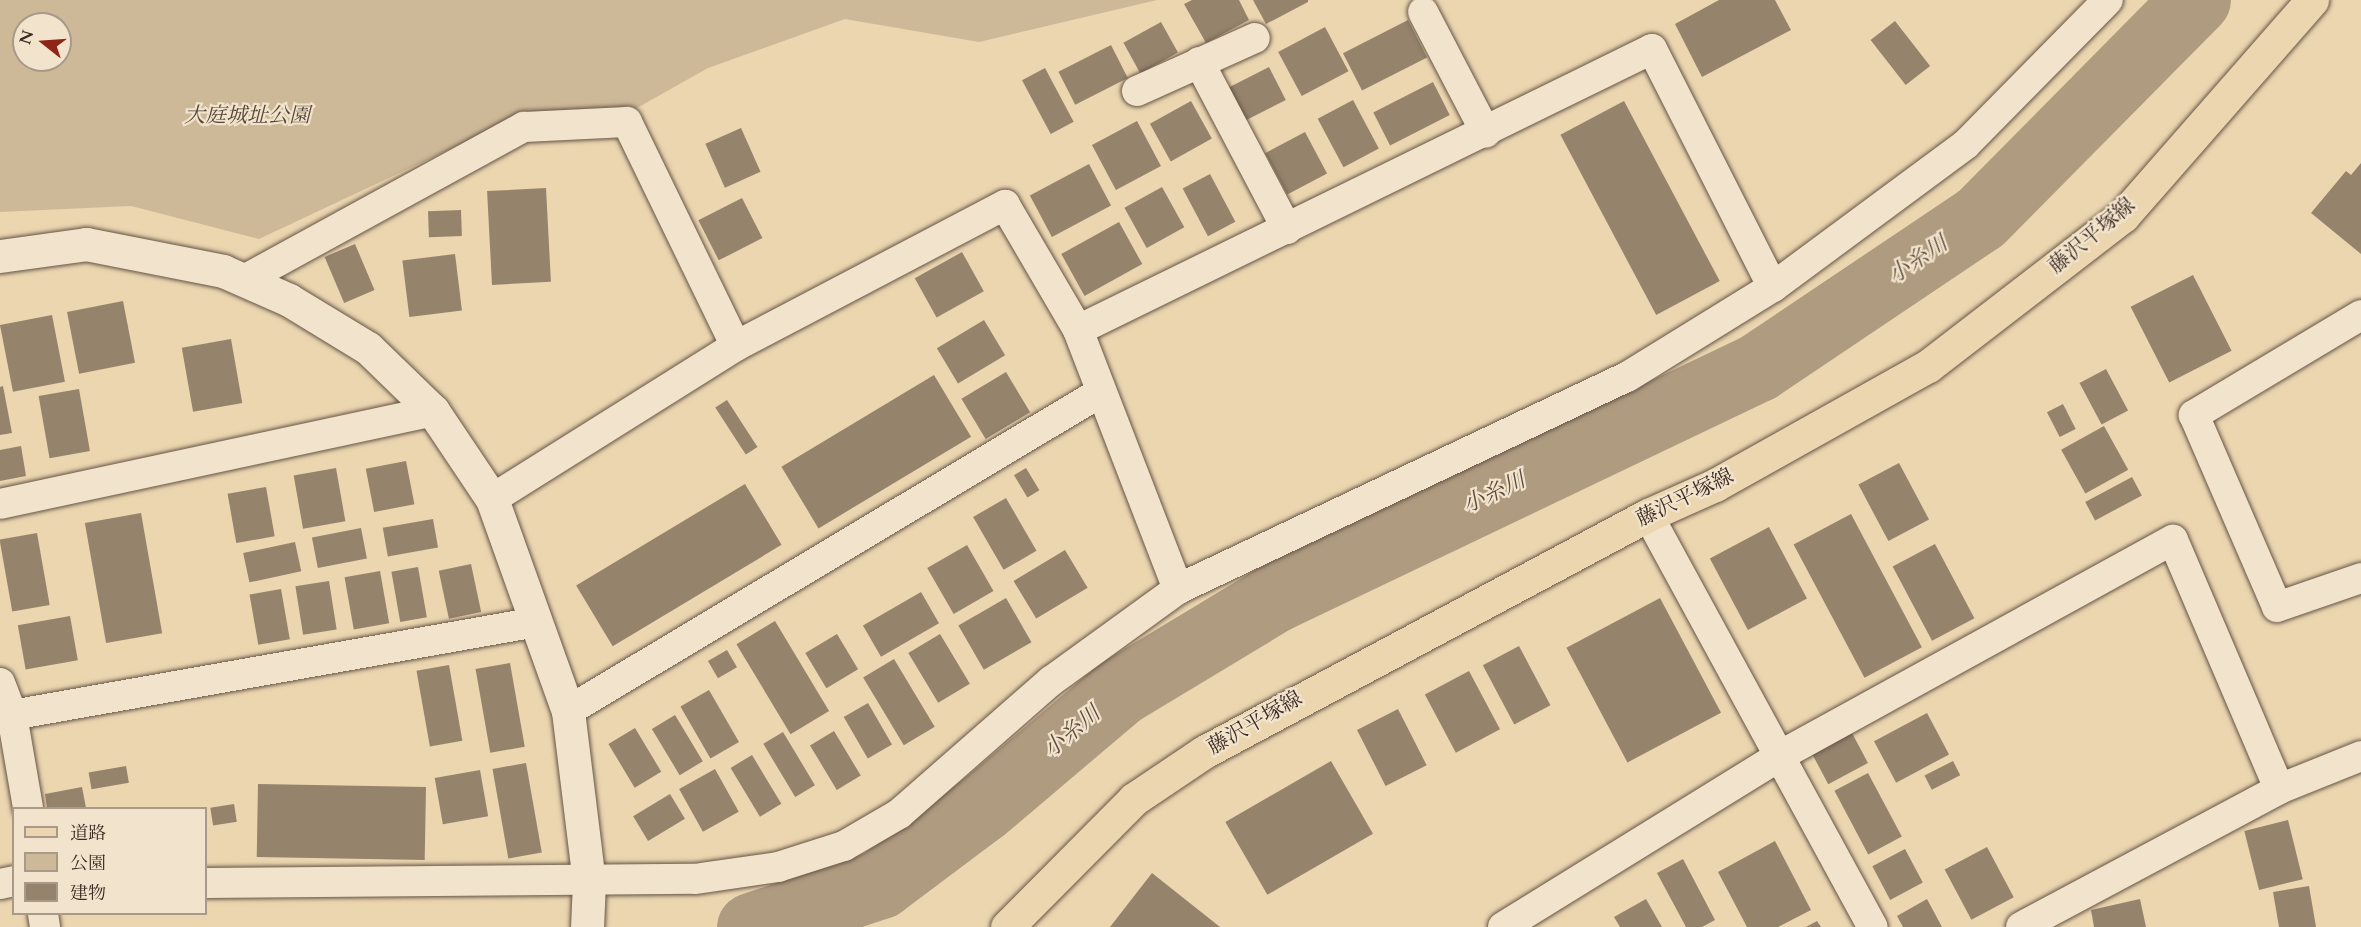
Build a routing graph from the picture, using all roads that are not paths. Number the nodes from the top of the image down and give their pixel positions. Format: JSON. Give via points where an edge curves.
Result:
{"nodes":[{"id":1,"x":2108,"y":0,"type":"edge"},
{"id":2,"x":2312,"y":0,"type":"edge"},
{"id":3,"x":1423,"y":12,"type":"dead end"},
{"id":4,"x":1255,"y":38,"type":"dead end"},
{"id":5,"x":1199,"y":62,"type":"junction"},
{"id":6,"x":1137,"y":91,"type":"dead end"},
{"id":7,"x":1486,"y":134,"type":"junction"},
{"id":8,"x":1287,"y":229,"type":"junction"},
{"id":9,"x":0,"y":256,"type":"edge"},
{"id":10,"x":244,"y":280,"type":"junction"},
{"id":11,"x":1773,"y":287,"type":"junction"},
{"id":12,"x":2361,"y":315,"type":"edge"},
{"id":13,"x":1078,"y":330,"type":"junction"},
{"id":14,"x":736,"y":346,"type":"junction"},
{"id":15,"x":1101,"y":392,"type":"junction"},
{"id":16,"x":433,"y":411,"type":"junction"},
{"id":17,"x":492,"y":500,"type":"junction"},
{"id":18,"x":0,"y":504,"type":"edge"},
{"id":19,"x":1648,"y":515,"type":"junction"},
{"id":20,"x":2361,"y":578,"type":"edge"},
{"id":21,"x":1178,"y":589,"type":"junction"},
{"id":22,"x":537,"y":622,"type":"junction"},
{"id":23,"x":0,"y":683,"type":"edge"},
{"id":24,"x":568,"y":711,"type":"junction"},
{"id":25,"x":12,"y":715,"type":"junction"},
{"id":26,"x":1783,"y":754,"type":"junction"},
{"id":27,"x":2361,"y":756,"type":"edge"},
{"id":28,"x":2279,"y":789,"type":"junction"},
{"id":29,"x":28,"y":807,"type":"edge"},
{"id":30,"x":207,"y":883,"type":"edge"},
{"id":31,"x":587,"y":907,"type":"edge"},
{"id":32,"x":1007,"y":927,"type":"edge"},
{"id":33,"x":1503,"y":927,"type":"edge"},
{"id":34,"x":1872,"y":927,"type":"edge"},
{"id":35,"x":2021,"y":927,"type":"edge"}],
"edges":[{"from":1,"to":11,"type":"street","via":[[1966,144]]},
{"from":2,"to":19,"type":"main road","name":"藤沢平塚線","via":[[2115,222],[1928,366],[1715,485]]},
{"from":3,"to":7,"type":"street"},
{"from":4,"to":5,"type":"street"},
{"from":5,"to":6,"type":"street"},
{"from":5,"to":8,"type":"street"},
{"from":7,"to":8,"type":"street"},
{"from":7,"to":11,"type":"street","via":[[1652,49]]},
{"from":8,"to":13,"type":"street"},
{"from":9,"to":10,"type":"street","via":[[86,244],[223,271]]},
{"from":10,"to":14,"type":"street","via":[[524,127],[627,122]]},
{"from":10,"to":16,"type":"street","via":[[289,300],[368,348]]},
{"from":11,"to":21,"type":"street","via":[[1627,377]]},
{"from":12,"to":20,"type":"street","via":[[2194,415],[2277,607]]},
{"from":13,"to":14,"type":"street","via":[[1005,204]]},
{"from":13,"to":15,"type":"street"},
{"from":14,"to":17,"type":"street"},
{"from":15,"to":21,"type":"street"},
{"from":15,"to":24,"type":"street"},
{"from":16,"to":17,"type":"street"},
{"from":16,"to":18,"type":"street"},
{"from":17,"to":22,"type":"street"},
{"from":19,"to":26,"type":"street"},
{"from":19,"to":32,"type":"main road","name":"藤沢平塚線","via":[[1204,752],[1134,799]]},
{"from":21,"to":31,"type":"street","via":[[1051,681],[899,814],[844,846],[778,867],[695,879]]},
{"from":22,"to":24,"type":"street"},
{"from":22,"to":25,"type":"street"},
{"from":23,"to":25,"type":"street"},
{"from":24,"to":31,"type":"street"},
{"from":25,"to":29,"type":"street"},
{"from":26,"to":28,"type":"street","via":[[2173,540]]},
{"from":26,"to":33,"type":"street"},
{"from":26,"to":34,"type":"street"},
{"from":27,"to":28,"type":"street"},
{"from":28,"to":35,"type":"street"},
{"from":30,"to":31,"type":"street"}]}
